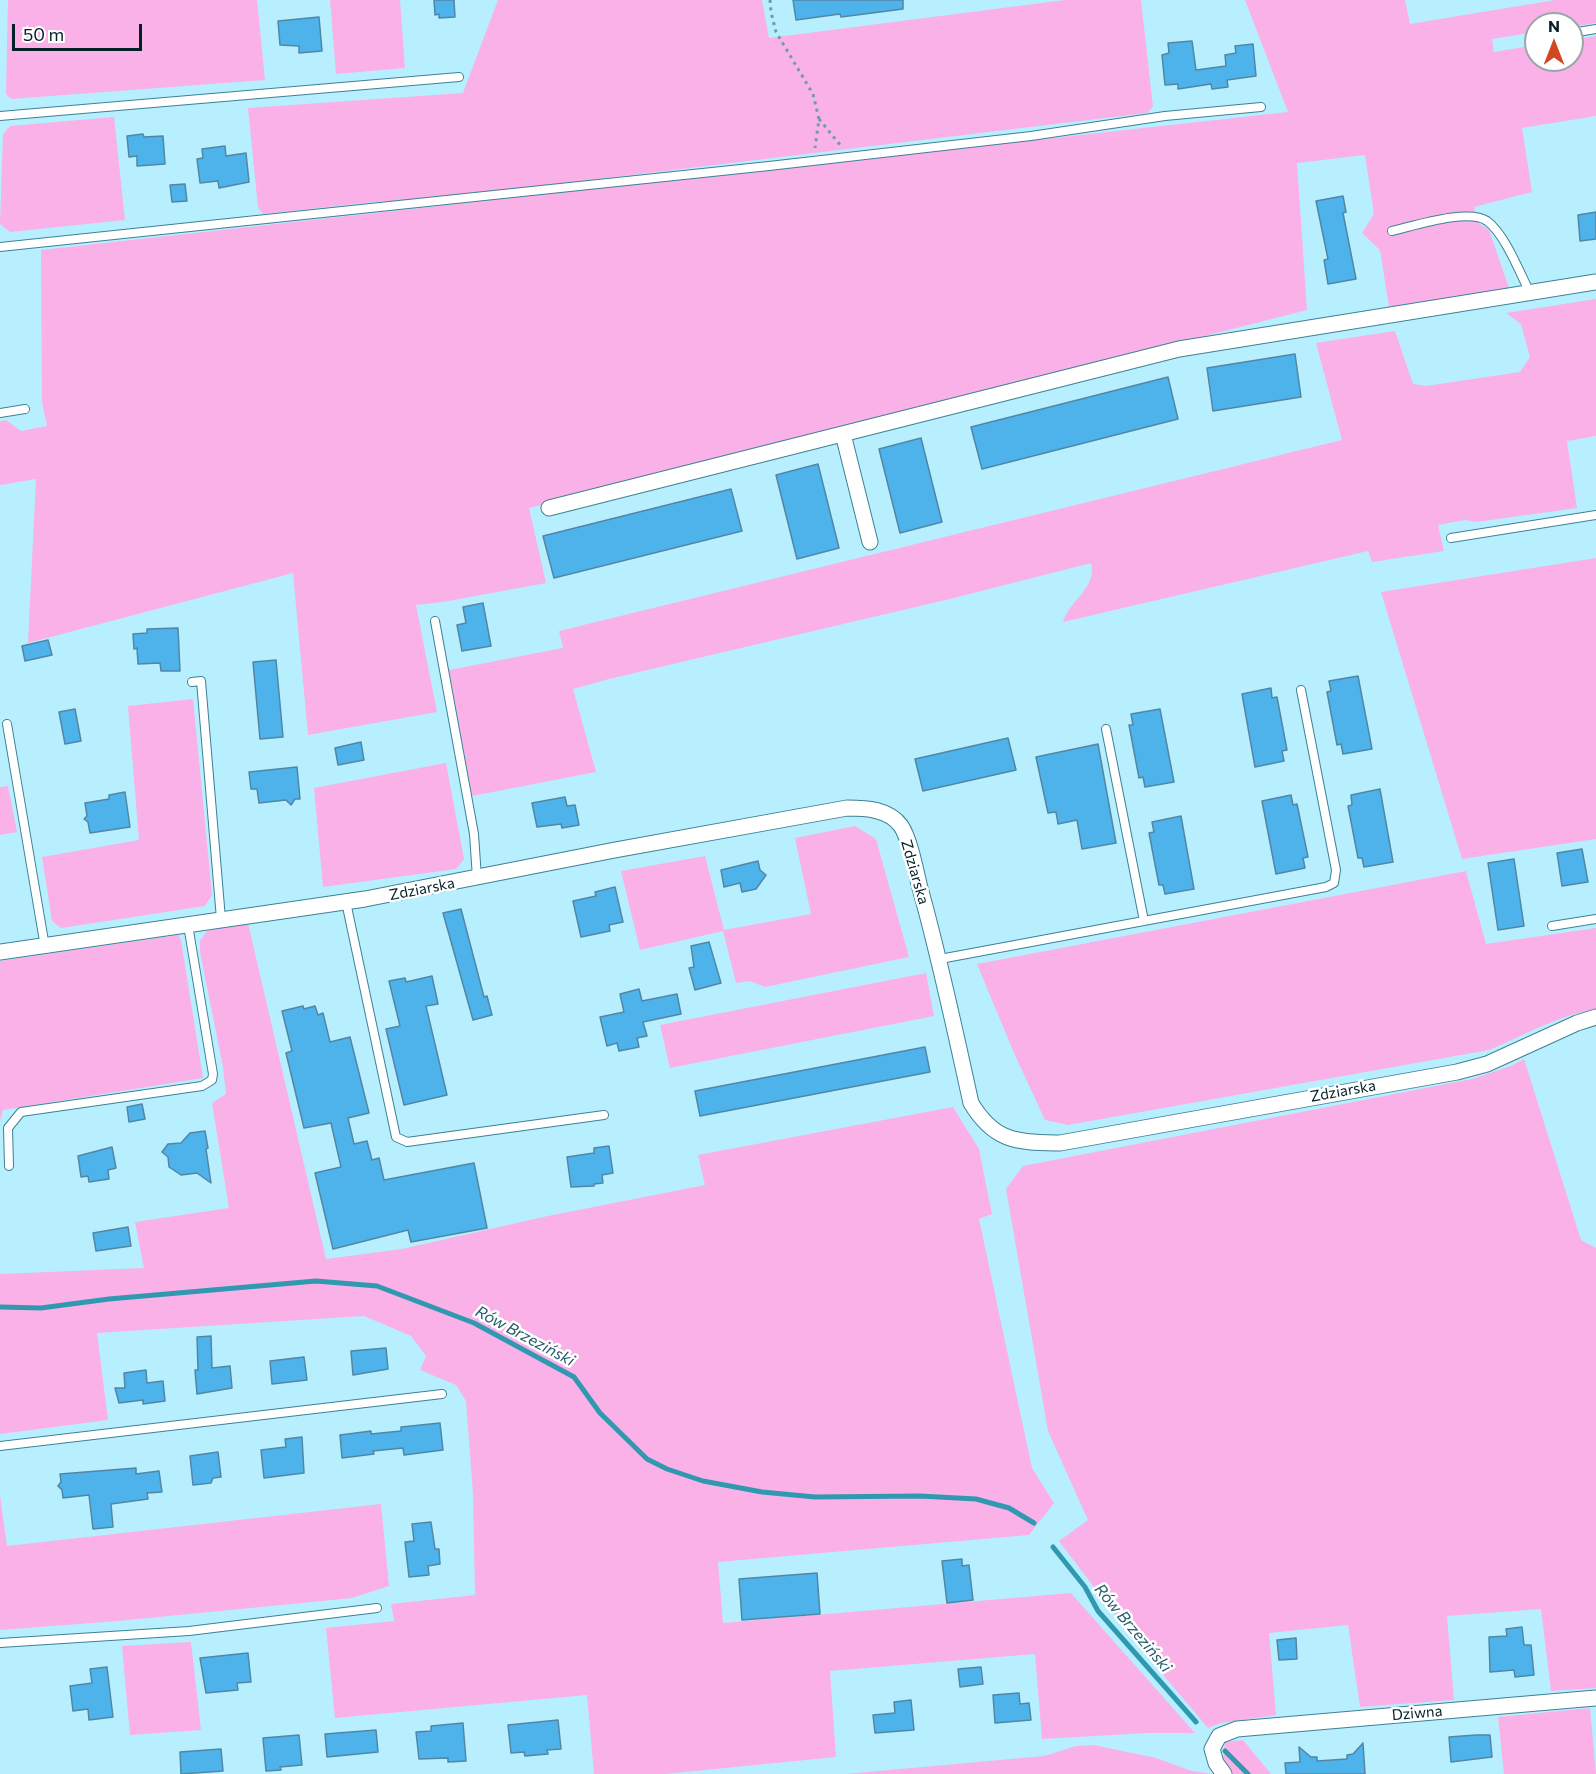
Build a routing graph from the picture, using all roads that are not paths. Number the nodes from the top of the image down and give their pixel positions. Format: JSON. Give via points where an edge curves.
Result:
{"nodes":[{"id":1,"x":459,"y":77,"type":"dead end"},
{"id":2,"x":1261,"y":107,"type":"dead end"},
{"id":3,"x":0,"y":116,"type":"edge"},
{"id":4,"x":1392,"y":231,"type":"dead end"},
{"id":5,"x":0,"y":247,"type":"edge"},
{"id":6,"x":1596,"y":282,"type":"edge"},
{"id":7,"x":1530,"y":293,"type":"junction"},
{"id":8,"x":25,"y":409,"type":"dead end"},
{"id":9,"x":0,"y":413,"type":"edge"},
{"id":10,"x":843,"y":434,"type":"junction"},
{"id":11,"x":549,"y":508,"type":"dead end"},
{"id":12,"x":1596,"y":515,"type":"edge"},
{"id":13,"x":1451,"y":538,"type":"dead end"},
{"id":14,"x":870,"y":542,"type":"dead end"},
{"id":15,"x":435,"y":621,"type":"dead end"},
{"id":16,"x":192,"y":682,"type":"dead end"},
{"id":17,"x":1301,"y":690,"type":"dead end"},
{"id":18,"x":8,"y":724,"type":"dead end"},
{"id":19,"x":1106,"y":729,"type":"dead end"},
{"id":20,"x":477,"y":878,"type":"junction"},
{"id":21,"x":346,"y":902,"type":"junction"},
{"id":22,"x":221,"y":919,"type":"junction"},
{"id":23,"x":1596,"y":919,"type":"edge"},
{"id":24,"x":1144,"y":921,"type":"junction"},
{"id":25,"x":188,"y":925,"type":"junction"},
{"id":26,"x":1552,"y":926,"type":"dead end"},
{"id":27,"x":45,"y":947,"type":"junction"},
{"id":28,"x":0,"y":952,"type":"edge"},
{"id":29,"x":940,"y":959,"type":"junction"},
{"id":30,"x":1596,"y":1017,"type":"edge"},
{"id":31,"x":604,"y":1115,"type":"dead end"},
{"id":32,"x":9,"y":1166,"type":"dead end"},
{"id":33,"x":442,"y":1394,"type":"dead end"},
{"id":34,"x":0,"y":1446,"type":"edge"},
{"id":35,"x":377,"y":1608,"type":"dead end"},
{"id":36,"x":0,"y":1642,"type":"edge"},
{"id":37,"x":1596,"y":1698,"type":"edge"},
{"id":38,"x":1224,"y":1774,"type":"edge"}],
"edges":[{"from":1,"to":3,"type":"lane"},
{"from":2,"to":5,"type":"lane","via":[[812,161]]},
{"from":4,"to":7,"type":"lane","via":[[1468,216],[1486,220],[1500,235]]},
{"from":6,"to":7,"type":"street"},
{"from":7,"to":10,"type":"street","via":[[1201,344]]},
{"from":8,"to":9,"type":"lane"},
{"from":10,"to":11,"type":"street"},
{"from":10,"to":14,"type":"street"},
{"from":12,"to":13,"type":"lane"},
{"from":15,"to":20,"type":"lane","via":[[474,834]]},
{"from":16,"to":22,"type":"lane","via":[[201,681]]},
{"from":17,"to":24,"type":"lane","via":[[1336,870],[1334,883]]},
{"from":18,"to":27,"type":"lane"},
{"from":19,"to":24,"type":"lane"},
{"from":20,"to":21,"type":"street","name":"Zdziarska"},
{"from":20,"to":29,"type":"street","name":"Zdziarska","via":[[847,808],[869,808],[890,816],[901,826]]},
{"from":21,"to":22,"type":"street","name":"Zdziarska"},
{"from":21,"to":31,"type":"lane","via":[[396,1137],[407,1142]]},
{"from":22,"to":25,"type":"street","name":"Zdziarska"},
{"from":23,"to":26,"type":"lane"},
{"from":24,"to":29,"type":"lane"},
{"from":25,"to":27,"type":"street","name":"Zdziarska"},
{"from":25,"to":32,"type":"lane","via":[[212,1080],[202,1086],[21,1112],[8,1128]]},
{"from":27,"to":28,"type":"street","name":"Zdziarska"},
{"from":29,"to":30,"type":"street","name":"Zdziarska","via":[[971,1103],[981,1120],[1002,1136],[1024,1141],[1060,1143],[1457,1072],[1487,1064]]},
{"from":33,"to":34,"type":"lane"},
{"from":35,"to":36,"type":"lane","via":[[189,1631]]},
{"from":37,"to":38,"type":"street","name":"Dziwna","via":[[1237,1729],[1220,1736],[1212,1749]]}]}
